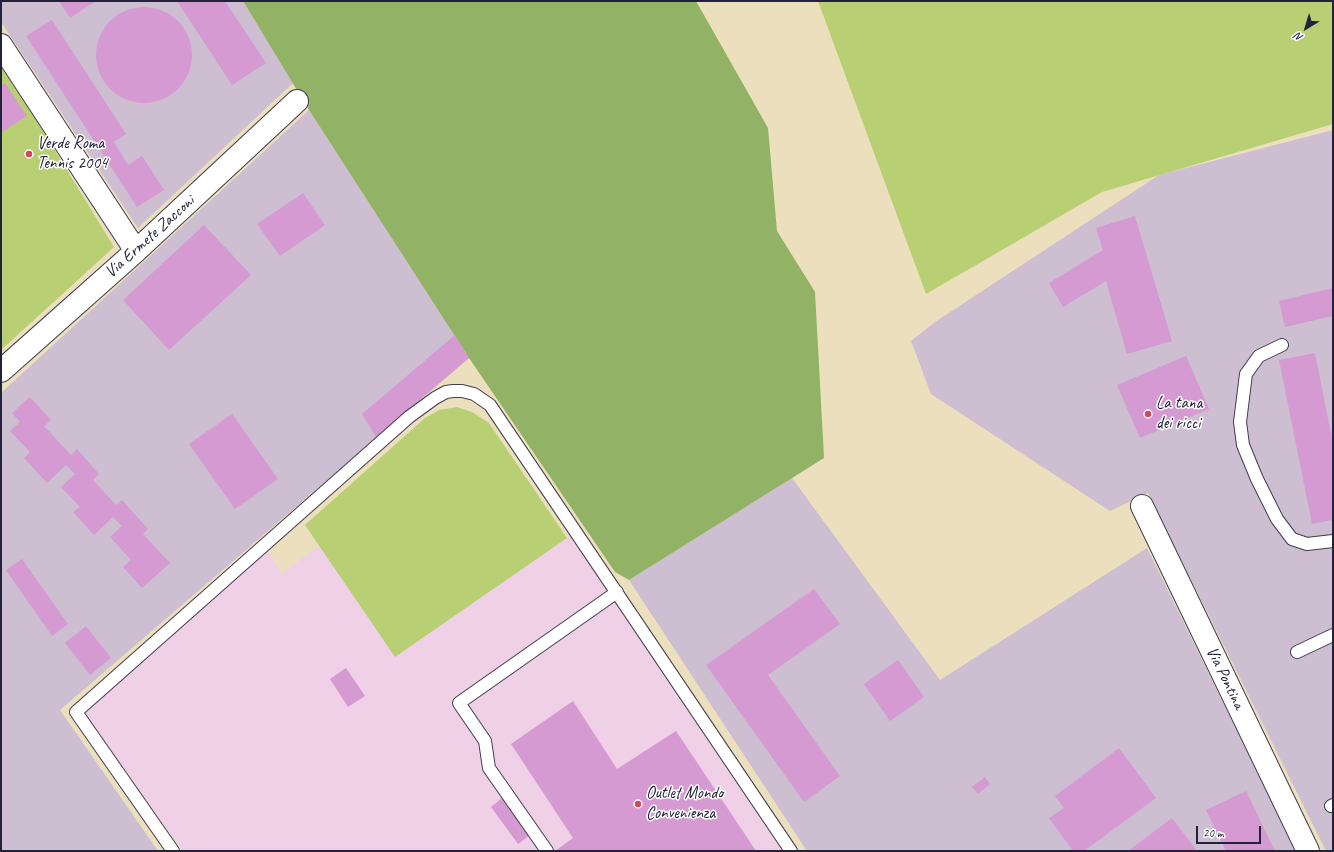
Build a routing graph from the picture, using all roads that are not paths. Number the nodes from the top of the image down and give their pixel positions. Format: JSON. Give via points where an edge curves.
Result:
{"nodes":[{"id":1,"x":1,"y":45,"type":"edge"},
{"id":2,"x":297,"y":101,"type":"dead end"},
{"id":3,"x":136,"y":251,"type":"junction"},
{"id":4,"x":1282,"y":345,"type":"dead end"},
{"id":5,"x":1,"y":371,"type":"edge"},
{"id":6,"x":1142,"y":506,"type":"dead end"},
{"id":7,"x":1333,"y":541,"type":"edge"},
{"id":8,"x":617,"y":592,"type":"junction"},
{"id":9,"x":1333,"y":634,"type":"edge"},
{"id":10,"x":1297,"y":652,"type":"dead end"},
{"id":11,"x":173,"y":851,"type":"edge"},
{"id":12,"x":546,"y":851,"type":"edge"},
{"id":13,"x":791,"y":851,"type":"edge"},
{"id":14,"x":1308,"y":851,"type":"edge"}],
"edges":[{"from":1,"to":3,"type":"street"},
{"from":2,"to":3,"type":"street","name":"Via Ermete Zacconi"},
{"from":3,"to":5,"type":"street","name":"Via Ermete Zacconi"},
{"from":4,"to":7,"type":"lane","via":[[1259,356],[1246,374],[1240,422],[1243,445],[1276,520],[1292,539],[1307,544]]},
{"from":6,"to":14,"type":"street","name":"Via Pontina"},
{"from":8,"to":11,"type":"lane","via":[[490,405],[479,396],[462,391],[446,392],[435,398],[409,417],[76,712]]},
{"from":8,"to":12,"type":"lane","via":[[459,703],[485,741],[489,768]]},
{"from":8,"to":13,"type":"lane"},
{"from":9,"to":10,"type":"lane"}]}
